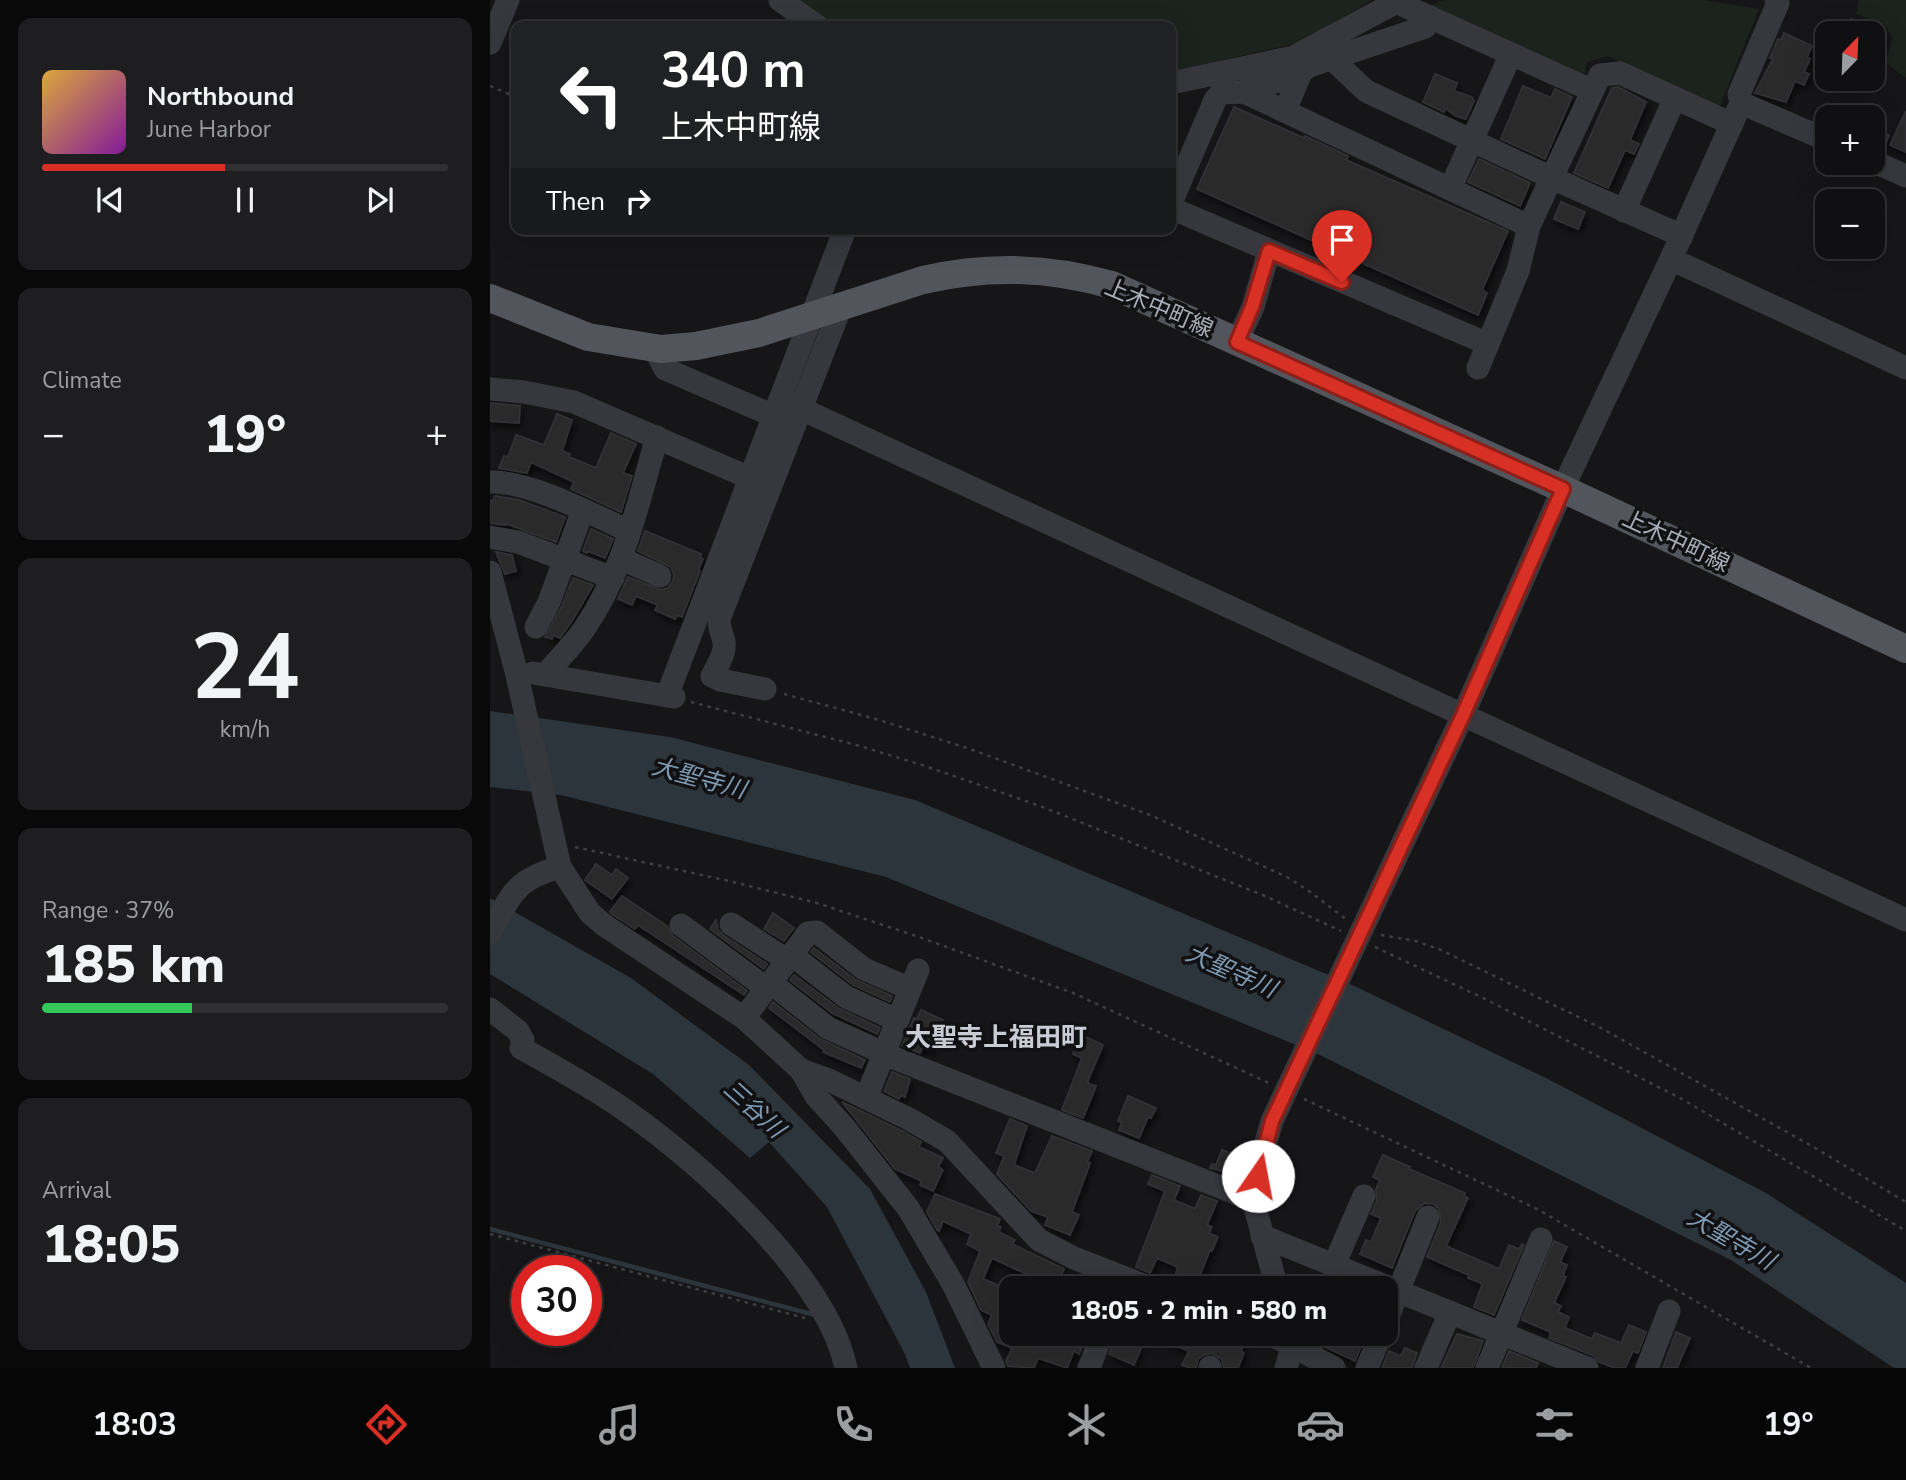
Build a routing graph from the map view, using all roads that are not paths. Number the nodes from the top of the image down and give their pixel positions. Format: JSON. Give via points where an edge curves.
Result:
{"nodes":[{"id":1,"x":508,"y":0,"type":"edge"},
{"id":2,"x":780,"y":0,"type":"edge"},
{"id":3,"x":1776,"y":0,"type":"edge"},
{"id":4,"x":1398,"y":1,"type":"edge"},
{"id":5,"x":1430,"y":17,"type":"junction"},
{"id":6,"x":810,"y":21,"type":"edge"},
{"id":7,"x":490,"y":43,"type":"edge"},
{"id":8,"x":1511,"y":54,"type":"junction"},
{"id":9,"x":1332,"y":59,"type":"junction"},
{"id":10,"x":1299,"y":77,"type":"junction"},
{"id":11,"x":1176,"y":82,"type":"edge"},
{"id":12,"x":1591,"y":90,"type":"junction"},
{"id":13,"x":1244,"y":92,"type":"junction"},
{"id":14,"x":1675,"y":98,"type":"junction"},
{"id":15,"x":1286,"y":111,"type":"junction"},
{"id":16,"x":1736,"y":114,"type":"junction"},
{"id":17,"x":1815,"y":137,"type":"edge"},
{"id":18,"x":1472,"y":141,"type":"junction"},
{"id":19,"x":1885,"y":167,"type":"edge"},
{"id":20,"x":1906,"y":176,"type":"edge"},
{"id":21,"x":1552,"y":178,"type":"junction"},
{"id":22,"x":1450,"y":189,"type":"junction"},
{"id":23,"x":1176,"y":191,"type":"edge"},
{"id":24,"x":1176,"y":210,"type":"edge"},
{"id":25,"x":1625,"y":211,"type":"junction"},
{"id":26,"x":1529,"y":226,"type":"junction"},
{"id":27,"x":843,"y":235,"type":"edge"},
{"id":28,"x":1682,"y":236,"type":"junction"},
{"id":29,"x":1269,"y":251,"type":"junction"},
{"id":30,"x":1671,"y":259,"type":"junction"},
{"id":31,"x":490,"y":298,"type":"edge"},
{"id":32,"x":841,"y":306,"type":"junction"},
{"id":33,"x":811,"y":318,"type":"junction"},
{"id":34,"x":1237,"y":342,"type":"junction"},
{"id":35,"x":1488,"y":344,"type":"junction"},
{"id":36,"x":654,"y":348,"type":"junction"},
{"id":37,"x":1478,"y":368,"type":"dead end"},
{"id":38,"x":1906,"y":368,"type":"edge"},
{"id":39,"x":490,"y":389,"type":"edge"},
{"id":40,"x":777,"y":408,"type":"junction"},
{"id":41,"x":802,"y":409,"type":"junction"},
{"id":42,"x":657,"y":437,"type":"junction"},
{"id":43,"x":750,"y":478,"type":"junction"},
{"id":44,"x":490,"y":482,"type":"edge"},
{"id":45,"x":1563,"y":489,"type":"junction"},
{"id":46,"x":583,"y":510,"type":"junction"},
{"id":47,"x":629,"y":531,"type":"junction"},
{"id":48,"x":490,"y":537,"type":"edge"},
{"id":49,"x":564,"y":558,"type":"junction"},
{"id":50,"x":618,"y":569,"type":"junction"},
{"id":51,"x":490,"y":572,"type":"edge"},
{"id":52,"x":660,"y":576,"type":"dead end"},
{"id":53,"x":536,"y":627,"type":"dead end"},
{"id":54,"x":1906,"y":649,"type":"edge"},
{"id":55,"x":516,"y":671,"type":"junction"},
{"id":56,"x":545,"y":675,"type":"junction"},
{"id":57,"x":765,"y":689,"type":"dead end"},
{"id":58,"x":1463,"y":715,"type":"junction"},
{"id":59,"x":560,"y":867,"type":"junction"},
{"id":60,"x":1906,"y":920,"type":"edge"},
{"id":61,"x":731,"y":924,"type":"dead end"},
{"id":62,"x":681,"y":925,"type":"dead end"},
{"id":63,"x":490,"y":933,"type":"edge"},
{"id":64,"x":790,"y":957,"type":"junction"},
{"id":65,"x":768,"y":985,"type":"junction"},
{"id":66,"x":490,"y":1009,"type":"edge"},
{"id":67,"x":888,"y":1016,"type":"dead end"},
{"id":68,"x":744,"y":1018,"type":"junction"},
{"id":69,"x":880,"y":1052,"type":"junction"},
{"id":70,"x":801,"y":1070,"type":"junction"},
{"id":71,"x":866,"y":1098,"type":"junction"},
{"id":72,"x":1364,"y":1196,"type":"dead end"},
{"id":73,"x":1254,"y":1200,"type":"junction"},
{"id":74,"x":1428,"y":1217,"type":"dead end"},
{"id":75,"x":1262,"y":1236,"type":"junction"},
{"id":76,"x":1541,"y":1239,"type":"dead end"},
{"id":77,"x":1334,"y":1265,"type":"junction"},
{"id":78,"x":1109,"y":1276,"type":"edge"},
{"id":79,"x":1274,"y":1276,"type":"edge"},
{"id":80,"x":1399,"y":1291,"type":"junction"},
{"id":81,"x":1669,"y":1311,"type":"dead end"},
{"id":82,"x":1450,"y":1312,"type":"junction"},
{"id":83,"x":1502,"y":1333,"type":"junction"},
{"id":84,"x":1097,"y":1346,"type":"edge"},
{"id":85,"x":1291,"y":1346,"type":"edge"},
{"id":86,"x":1302,"y":1346,"type":"edge"},
{"id":87,"x":1376,"y":1346,"type":"edge"},
{"id":88,"x":846,"y":1368,"type":"edge"},
{"id":89,"x":994,"y":1368,"type":"edge"},
{"id":90,"x":1089,"y":1368,"type":"edge"},
{"id":91,"x":1286,"y":1368,"type":"edge"},
{"id":92,"x":1334,"y":1368,"type":"edge"},
{"id":93,"x":1367,"y":1368,"type":"edge"},
{"id":94,"x":1426,"y":1368,"type":"edge"},
{"id":95,"x":1487,"y":1368,"type":"edge"},
{"id":96,"x":1587,"y":1368,"type":"edge"},
{"id":97,"x":1647,"y":1368,"type":"edge"}],
"edges":[{"from":1,"to":7,"type":"street"},
{"from":2,"to":6,"type":"street"},
{"from":3,"to":16,"type":"street","via":[[1739,94]]},
{"from":4,"to":5,"type":"street"},
{"from":4,"to":11,"type":"street","via":[[1294,57]]},
{"from":5,"to":8,"type":"street"},
{"from":5,"to":9,"type":"street","via":[[1425,27]]},
{"from":8,"to":12,"type":"street"},
{"from":8,"to":18,"type":"street"},
{"from":9,"to":10,"type":"street","via":[[1308,66]]},
{"from":9,"to":18,"type":"street","via":[[1366,91]]},
{"from":10,"to":13,"type":"street","via":[[1251,86]]},
{"from":10,"to":15,"type":"street"},
{"from":12,"to":14,"type":"street","via":[[1600,75],[1611,72]]},
{"from":12,"to":21,"type":"street"},
{"from":13,"to":15,"type":"street"},
{"from":13,"to":23,"type":"street","via":[[1221,93],[1214,100]]},
{"from":14,"to":16,"type":"street"},
{"from":14,"to":25,"type":"street"},
{"from":15,"to":22,"type":"street"},
{"from":16,"to":17,"type":"street"},
{"from":16,"to":28,"type":"street"},
{"from":18,"to":21,"type":"street"},
{"from":18,"to":22,"type":"street"},
{"from":19,"to":20,"type":"street"},
{"from":21,"to":25,"type":"street"},
{"from":21,"to":26,"type":"street"},
{"from":22,"to":26,"type":"street"},
{"from":24,"to":29,"type":"street"},
{"from":25,"to":28,"type":"street"},
{"from":26,"to":35,"type":"street","via":[[1518,271]]},
{"from":27,"to":33,"type":"street"},
{"from":28,"to":30,"type":"street"},
{"from":29,"to":34,"type":"street"},
{"from":29,"to":35,"type":"street"},
{"from":30,"to":38,"type":"street"},
{"from":30,"to":45,"type":"street"},
{"from":31,"to":36,"type":"main road","name":"上木中町線","via":[[588,337]]},
{"from":32,"to":33,"type":"main road","name":"上木中町線"},
{"from":32,"to":34,"type":"main road","name":"上木中町線","via":[[949,274],[997,268],[1050,271],[1112,285]]},
{"from":32,"to":41,"type":"street"},
{"from":33,"to":36,"type":"main road","name":"上木中町線","via":[[696,346]]},
{"from":33,"to":40,"type":"street"},
{"from":34,"to":45,"type":"main road","name":"上木中町線"},
{"from":35,"to":37,"type":"street"},
{"from":36,"to":40,"type":"street","via":[[665,369]]},
{"from":39,"to":42,"type":"street","via":[[574,402]]},
{"from":40,"to":41,"type":"street"},
{"from":40,"to":43,"type":"street"},
{"from":41,"to":57,"type":"street","via":[[719,619],[724,650],[712,676]]},
{"from":41,"to":58,"type":"street"},
{"from":42,"to":43,"type":"street"},
{"from":42,"to":47,"type":"street"},
{"from":43,"to":56,"type":"street","via":[[671,696]]},
{"from":44,"to":46,"type":"street","via":[[539,492]]},
{"from":45,"to":54,"type":"main road","name":"上木中町線"},
{"from":45,"to":58,"type":"street"},
{"from":46,"to":47,"type":"street"},
{"from":46,"to":49,"type":"street"},
{"from":47,"to":50,"type":"street"},
{"from":48,"to":49,"type":"street"},
{"from":49,"to":50,"type":"street"},
{"from":49,"to":53,"type":"street"},
{"from":50,"to":52,"type":"street"},
{"from":50,"to":56,"type":"street","via":[[582,632]]},
{"from":51,"to":55,"type":"street"},
{"from":55,"to":56,"type":"street"},
{"from":55,"to":59,"type":"street"},
{"from":58,"to":60,"type":"street"},
{"from":58,"to":73,"type":"street","via":[[1272,1121]]},
{"from":59,"to":63,"type":"street","via":[[524,881]]},
{"from":59,"to":68,"type":"street","via":[[578,898],[604,925]]},
{"from":61,"to":64,"type":"street"},
{"from":62,"to":65,"type":"street"},
{"from":64,"to":65,"type":"street"},
{"from":64,"to":67,"type":"street","via":[[846,997]]},
{"from":64,"to":69,"type":"street","via":[[808,933],[817,932],[864,969],[909,977]]},
{"from":65,"to":68,"type":"street"},
{"from":65,"to":69,"type":"street","via":[[828,1028]]},
{"from":66,"to":88,"type":"street","via":[[518,1031],[521,1048],[620,1107],[716,1184],[799,1275],[838,1342]]},
{"from":68,"to":70,"type":"street"},
{"from":69,"to":71,"type":"street"},
{"from":69,"to":73,"type":"street"},
{"from":70,"to":71,"type":"street"},
{"from":70,"to":89,"type":"street","via":[[816,1096],[908,1208],[953,1284]]},
{"from":71,"to":78,"type":"street","via":[[931,1130],[1039,1240]]},
{"from":72,"to":77,"type":"street"},
{"from":73,"to":75,"type":"street"},
{"from":74,"to":80,"type":"street"},
{"from":75,"to":77,"type":"street"},
{"from":75,"to":79,"type":"street"},
{"from":76,"to":83,"type":"street"},
{"from":77,"to":80,"type":"street"},
{"from":80,"to":82,"type":"street"},
{"from":81,"to":97,"type":"street"},
{"from":82,"to":83,"type":"street"},
{"from":82,"to":94,"type":"street"},
{"from":83,"to":95,"type":"street"},
{"from":83,"to":96,"type":"street"},
{"from":84,"to":90,"type":"street"},
{"from":85,"to":91,"type":"street"},
{"from":86,"to":92,"type":"street"},
{"from":87,"to":93,"type":"street"}]}
